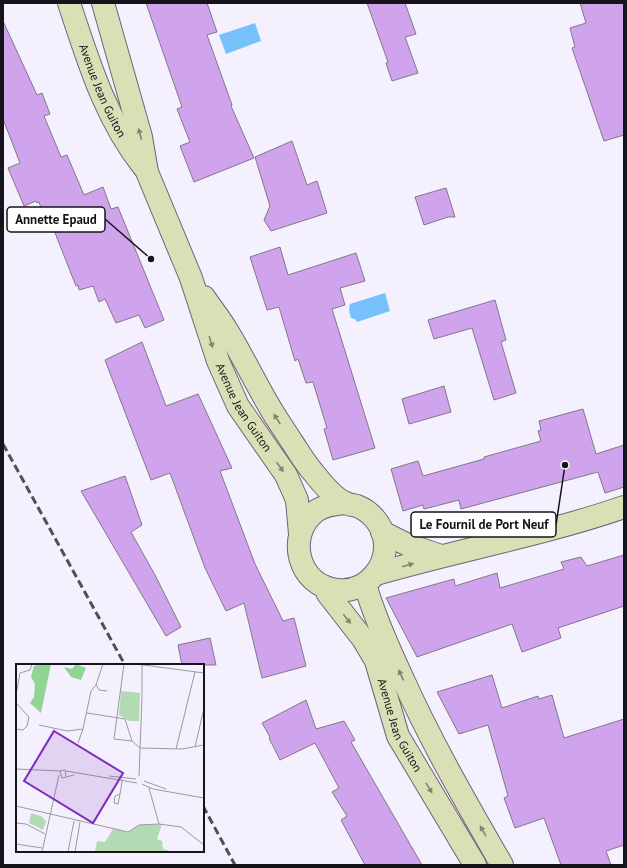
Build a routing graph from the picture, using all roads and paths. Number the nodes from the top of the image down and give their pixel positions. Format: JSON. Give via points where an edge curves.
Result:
{"nodes":[{"id":1,"x":69,"y":3,"type":"edge"},
{"id":2,"x":103,"y":3,"type":"edge"},
{"id":3,"x":147,"y":172,"type":"junction"},
{"id":4,"x":191,"y":278,"type":"junction"},
{"id":5,"x":345,"y":503,"type":"junction"},
{"id":6,"x":624,"y":507,"type":"edge"},
{"id":7,"x":382,"y":532,"type":"junction"},
{"id":8,"x":300,"y":534,"type":"junction"},
{"id":9,"x":441,"y":556,"type":"junction"},
{"id":10,"x":370,"y":579,"type":"junction"},
{"id":11,"x":325,"y":587,"type":"junction"},
{"id":12,"x":475,"y":865,"type":"edge"},
{"id":13,"x":502,"y":865,"type":"edge"}],
"edges":[{"from":1,"to":3,"type":"main road","name":"Avenue Jean Guiton","via":[[96,82],[115,124]]},
{"from":3,"to":2,"type":"main road","name":"Avenue Jean Guiton","one_way":true,"via":[[141,137]]},
{"from":3,"to":4,"type":"main road","name":"Avenue Jean Guiton"},
{"from":5,"to":4,"type":"main road","name":"Avenue Jean Guiton","one_way":true,"via":[[327,489],[312,471],[268,405],[228,331]]},
{"from":4,"to":8,"type":"main road","name":"Avenue Jean Guiton","one_way":true,"via":[[218,361],[238,406],[286,476],[297,500]]},
{"from":5,"to":7,"type":"main road","via":[[358,506],[370,513]]},
{"from":5,"to":8,"type":"main road","via":[[330,505],[317,511],[306,521]]},
{"from":6,"to":9,"type":"main road","via":[[499,544]]},
{"from":7,"to":9,"type":"main road","via":[[406,544]]},
{"from":7,"to":10,"type":"main road","via":[[385,549],[382,563]]},
{"from":8,"to":11,"type":"main road","via":[[300,559],[314,580]]},
{"from":10,"to":9,"type":"main road","one_way":true},
{"from":10,"to":11,"type":"main road","via":[[352,589],[338,590]]},
{"from":13,"to":10,"type":"main road","name":"Avenue Jean Guiton","one_way":true,"via":[[462,795],[382,635]]},
{"from":11,"to":12,"type":"main road","name":"Avenue Jean Guiton","one_way":true,"via":[[376,661],[398,736]]}]}
